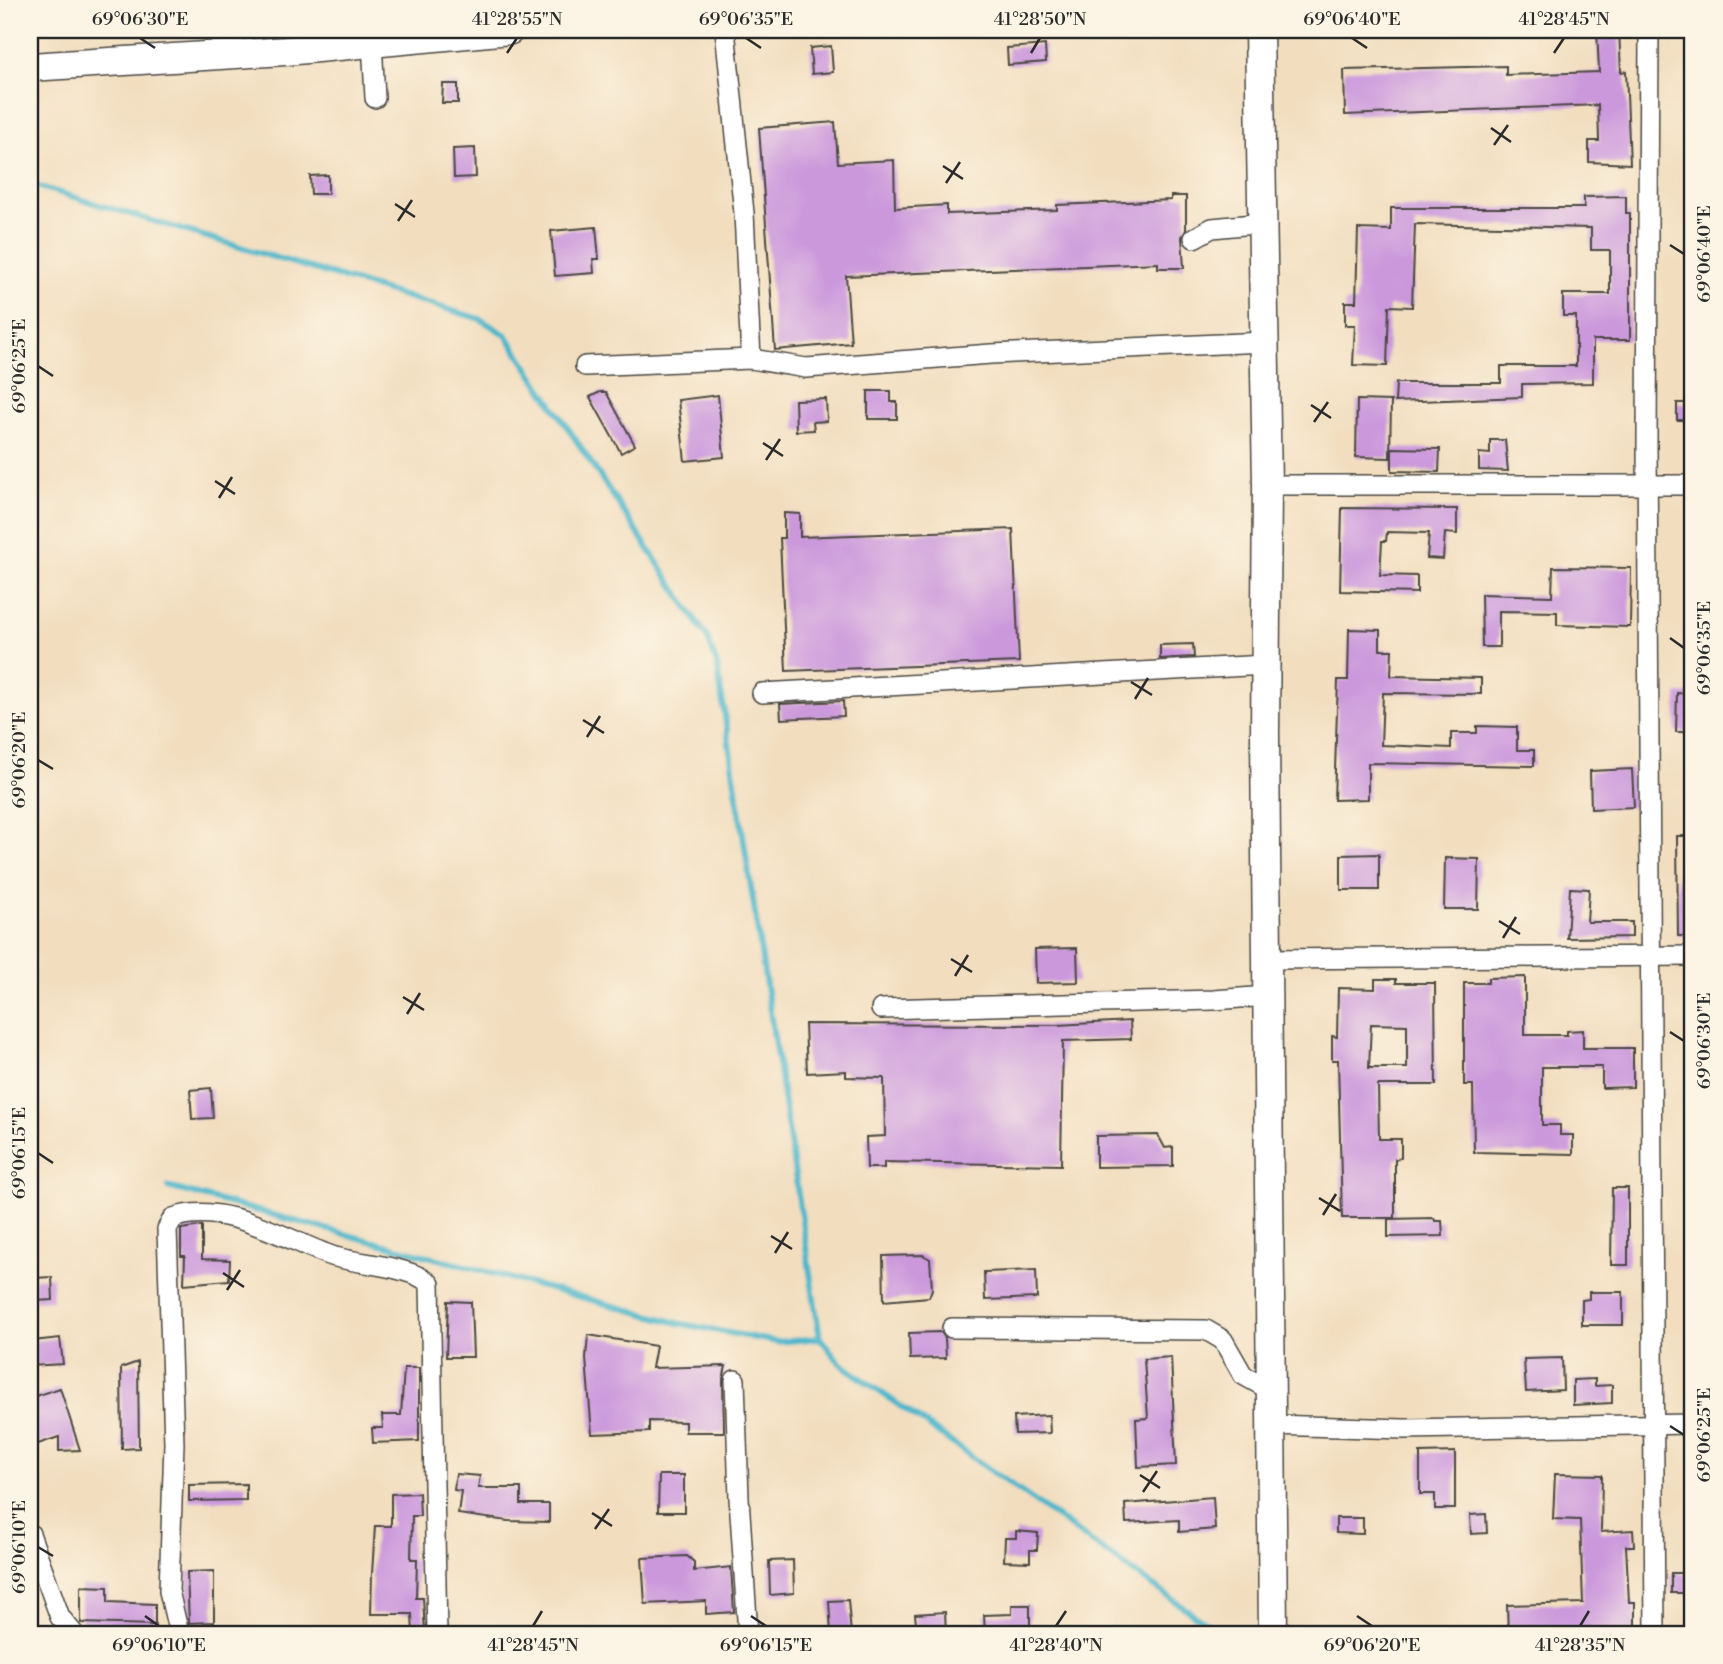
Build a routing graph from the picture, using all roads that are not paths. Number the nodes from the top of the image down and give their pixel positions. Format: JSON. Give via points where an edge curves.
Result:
{"nodes":[{"id":1,"x":510,"y":30,"type":"edge"},
{"id":2,"x":725,"y":30,"type":"edge"},
{"id":3,"x":1259,"y":30,"type":"edge"},
{"id":4,"x":1649,"y":30,"type":"edge"},
{"id":5,"x":372,"y":41,"type":"junction"},
{"id":6,"x":30,"y":67,"type":"edge"},
{"id":7,"x":375,"y":98,"type":"dead end"},
{"id":8,"x":1264,"y":223,"type":"junction"},
{"id":9,"x":1194,"y":238,"type":"dead end"},
{"id":10,"x":1265,"y":342,"type":"junction"},
{"id":11,"x":751,"y":359,"type":"junction"},
{"id":12,"x":585,"y":366,"type":"dead end"},
{"id":13,"x":1267,"y":485,"type":"junction"},
{"id":14,"x":1648,"y":485,"type":"junction"},
{"id":15,"x":1693,"y":485,"type":"edge"},
{"id":16,"x":1265,"y":665,"type":"junction"},
{"id":17,"x":762,"y":693,"type":"dead end"},
{"id":18,"x":1650,"y":956,"type":"junction"},
{"id":19,"x":1693,"y":956,"type":"edge"},
{"id":20,"x":1266,"y":959,"type":"junction"},
{"id":21,"x":1267,"y":996,"type":"junction"},
{"id":22,"x":881,"y":1009,"type":"dead end"},
{"id":23,"x":952,"y":1328,"type":"dead end"},
{"id":24,"x":735,"y":1380,"type":"dead end"},
{"id":25,"x":1270,"y":1390,"type":"junction"},
{"id":26,"x":1652,"y":1424,"type":"junction"},
{"id":27,"x":1693,"y":1424,"type":"edge"},
{"id":28,"x":1271,"y":1425,"type":"junction"},
{"id":29,"x":30,"y":1534,"type":"edge"},
{"id":30,"x":74,"y":1634,"type":"edge"},
{"id":31,"x":179,"y":1634,"type":"edge"},
{"id":32,"x":437,"y":1634,"type":"edge"},
{"id":33,"x":748,"y":1634,"type":"edge"},
{"id":34,"x":1273,"y":1634,"type":"edge"},
{"id":35,"x":1655,"y":1634,"type":"edge"}],
"edges":[{"from":1,"to":5,"type":"main road"},
{"from":2,"to":11,"type":"street","via":[[744,213]]},
{"from":3,"to":8,"type":"main road"},
{"from":4,"to":14,"type":"street"},
{"from":5,"to":6,"type":"main road"},
{"from":5,"to":7,"type":"street"},
{"from":8,"to":9,"type":"street","via":[[1212,228]]},
{"from":8,"to":10,"type":"main road"},
{"from":10,"to":11,"type":"street","via":[[991,354],[806,368]]},
{"from":10,"to":13,"type":"main road"},
{"from":11,"to":12,"type":"street"},
{"from":13,"to":14,"type":"street"},
{"from":13,"to":16,"type":"main road"},
{"from":14,"to":15,"type":"street"},
{"from":14,"to":18,"type":"street"},
{"from":16,"to":17,"type":"street"},
{"from":16,"to":20,"type":"main road"},
{"from":18,"to":19,"type":"street"},
{"from":18,"to":20,"type":"street"},
{"from":18,"to":26,"type":"street"},
{"from":20,"to":21,"type":"main road"},
{"from":21,"to":22,"type":"street"},
{"from":21,"to":25,"type":"main road"},
{"from":23,"to":25,"type":"street","via":[[1206,1330],[1223,1340],[1243,1375]]},
{"from":24,"to":33,"type":"street"},
{"from":25,"to":28,"type":"main road"},
{"from":26,"to":27,"type":"street"},
{"from":26,"to":28,"type":"street","via":[[1404,1429]]},
{"from":26,"to":35,"type":"street"},
{"from":28,"to":34,"type":"main road"},
{"from":29,"to":30,"type":"street","via":[[60,1617]]},
{"from":31,"to":32,"type":"street","via":[[169,1591],[174,1443],[167,1229],[173,1218],[208,1214],[250,1223],[333,1256],[415,1276],[430,1284]]}]}
